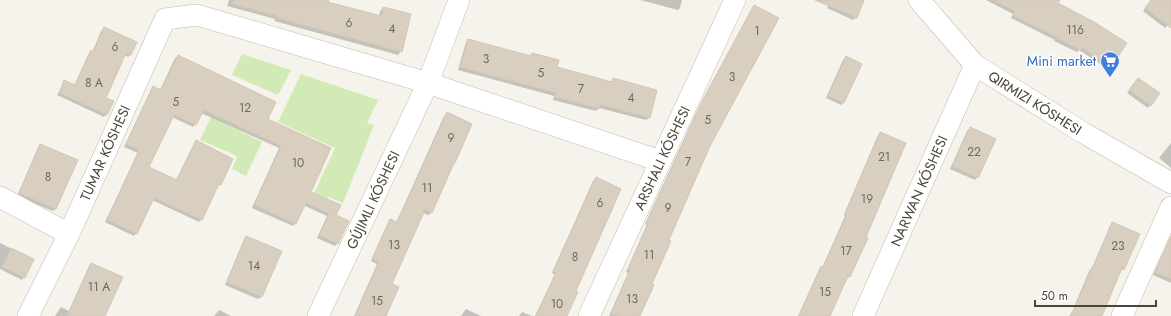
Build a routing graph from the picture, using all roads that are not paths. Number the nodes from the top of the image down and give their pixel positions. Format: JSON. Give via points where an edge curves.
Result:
{"nodes":[{"id":1,"x":459,"y":0,"type":"edge"},
{"id":2,"x":736,"y":0,"type":"edge"},
{"id":3,"x":919,"y":0,"type":"edge"},
{"id":4,"x":200,"y":8,"type":"edge"},
{"id":5,"x":975,"y":65,"type":"junction"},
{"id":6,"x":428,"y":84,"type":"junction"},
{"id":7,"x":660,"y":161,"type":"junction"},
{"id":8,"x":1171,"y":183,"type":"edge"},
{"id":9,"x":0,"y":197,"type":"edge"},
{"id":10,"x":1171,"y":207,"type":"edge"},
{"id":11,"x":69,"y":234,"type":"junction"},
{"id":12,"x":28,"y":316,"type":"edge"},
{"id":13,"x":318,"y":316,"type":"edge"},
{"id":14,"x":589,"y":316,"type":"edge"},
{"id":15,"x":863,"y":316,"type":"edge"},
{"id":16,"x":1122,"y":316,"type":"edge"}],
"edges":[{"from":1,"to":6,"type":"street","name":"GÚJIMLI KÓSHESI"},
{"from":2,"to":7,"type":"street"},
{"from":3,"to":5,"type":"street"},
{"from":4,"to":6,"type":"street","name":"TUMAR KÓSHESI"},
{"from":4,"to":11,"type":"street","name":"TUMAR KÓSHESI","via":[[165,19]]},
{"from":5,"to":8,"type":"street","via":[[1082,132]]},
{"from":5,"to":15,"type":"street","name":"NARWAN KÓSHESI"},
{"from":6,"to":7,"type":"street"},
{"from":6,"to":13,"type":"street","name":"GÚJIMLI KÓSHESI"},
{"from":7,"to":14,"type":"street"},
{"from":9,"to":11,"type":"street"},
{"from":10,"to":16,"type":"street"},
{"from":11,"to":12,"type":"street","name":"TUMAR KÓSHESI"}]}
